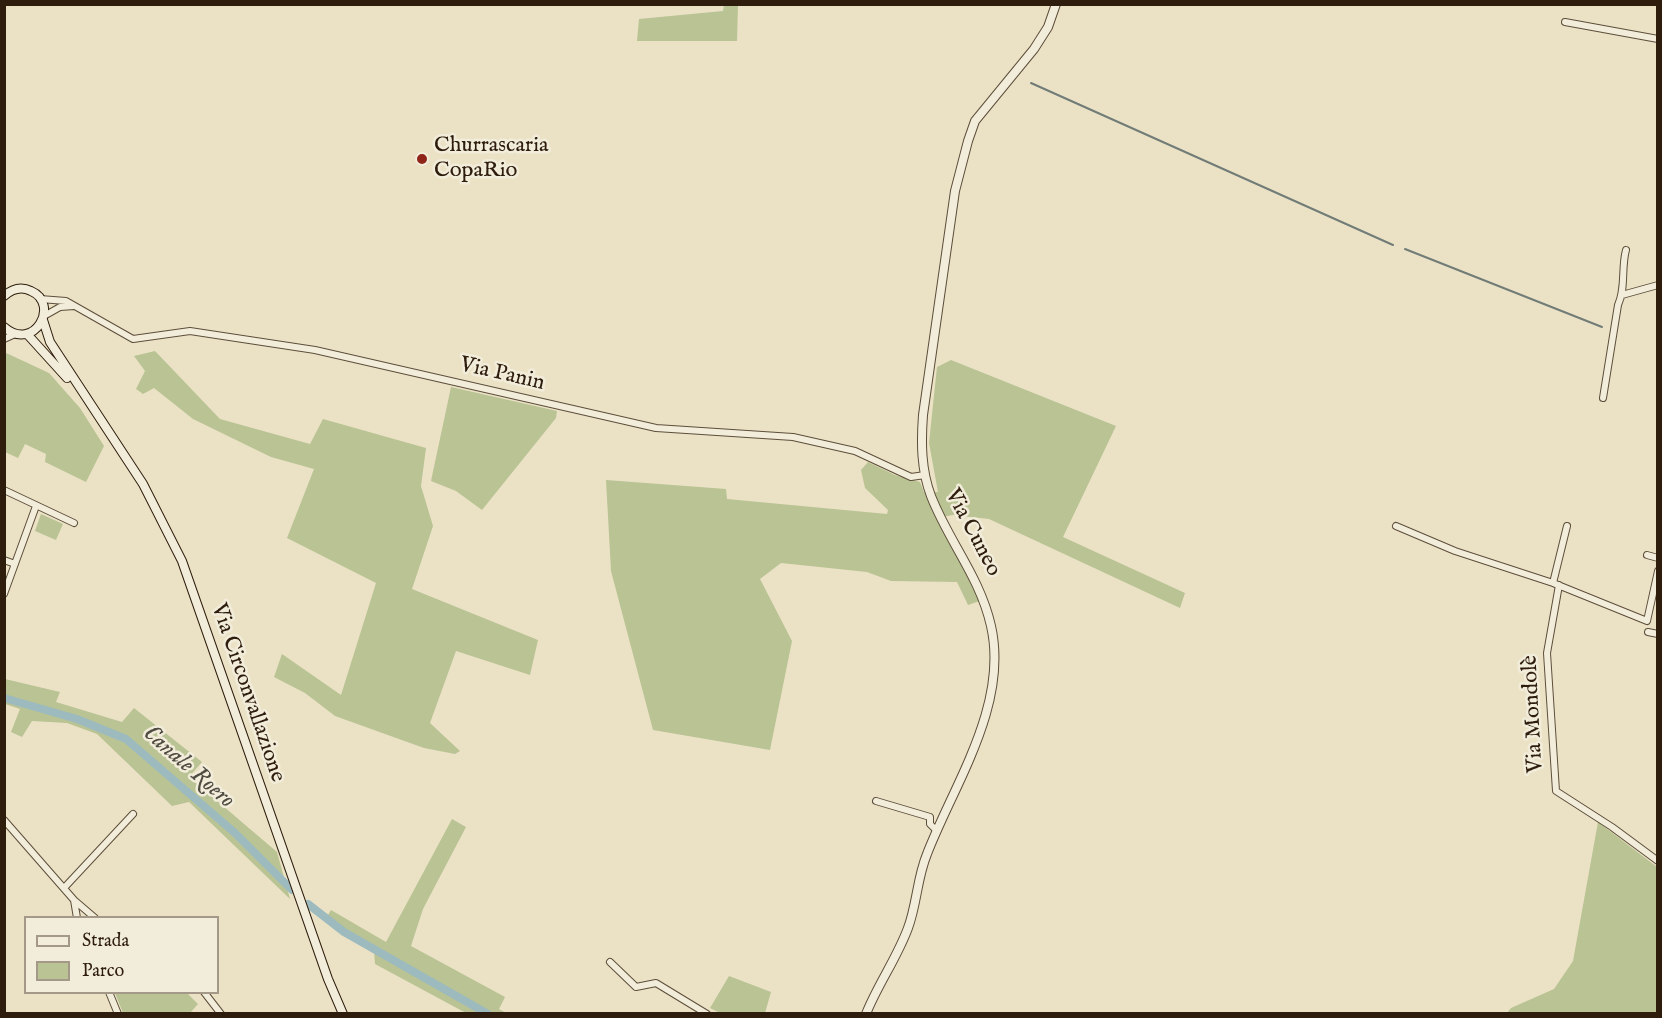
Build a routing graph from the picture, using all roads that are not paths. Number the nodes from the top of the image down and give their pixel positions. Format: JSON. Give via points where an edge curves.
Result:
{"nodes":[{"id":1,"x":1056,"y":4,"type":"edge"},
{"id":2,"x":1565,"y":22,"type":"dead end"},
{"id":3,"x":1658,"y":39,"type":"edge"},
{"id":4,"x":1626,"y":250,"type":"dead end"},
{"id":5,"x":1658,"y":285,"type":"edge"},
{"id":6,"x":6,"y":292,"type":"edge"},
{"id":7,"x":1622,"y":295,"type":"junction"},
{"id":8,"x":40,"y":299,"type":"junction"},
{"id":9,"x":74,"y":306,"type":"junction"},
{"id":10,"x":43,"y":318,"type":"junction"},
{"id":11,"x":4,"y":327,"type":"edge"},
{"id":12,"x":15,"y":334,"type":"junction"},
{"id":13,"x":27,"y":334,"type":"junction"},
{"id":14,"x":4,"y":339,"type":"edge"},
{"id":15,"x":1603,"y":398,"type":"dead end"},
{"id":16,"x":87,"y":400,"type":"junction"},
{"id":17,"x":925,"y":475,"type":"junction"},
{"id":18,"x":4,"y":490,"type":"edge"},
{"id":19,"x":36,"y":506,"type":"junction"},
{"id":20,"x":74,"y":523,"type":"dead end"},
{"id":21,"x":1396,"y":526,"type":"dead end"},
{"id":22,"x":1567,"y":526,"type":"dead end"},
{"id":23,"x":1647,"y":555,"type":"dead end"},
{"id":24,"x":1658,"y":558,"type":"edge"},
{"id":25,"x":4,"y":560,"type":"edge"},
{"id":26,"x":15,"y":564,"type":"junction"},
{"id":27,"x":1658,"y":571,"type":"edge"},
{"id":28,"x":1556,"y":584,"type":"junction"},
{"id":29,"x":4,"y":594,"type":"edge"},
{"id":30,"x":1648,"y":632,"type":"dead end"},
{"id":31,"x":1658,"y":634,"type":"edge"},
{"id":32,"x":876,"y":801,"type":"dead end"},
{"id":33,"x":944,"y":813,"type":"junction"},
{"id":34,"x":133,"y":814,"type":"dead end"},
{"id":35,"x":930,"y":817,"type":"junction"},
{"id":36,"x":4,"y":820,"type":"edge"},
{"id":37,"x":936,"y":831,"type":"junction"},
{"id":38,"x":1658,"y":861,"type":"edge"},
{"id":39,"x":64,"y":888,"type":"junction"},
{"id":40,"x":74,"y":900,"type":"junction"},
{"id":41,"x":77,"y":916,"type":"edge"},
{"id":42,"x":93,"y":916,"type":"edge"},
{"id":43,"x":610,"y":962,"type":"dead end"},
{"id":44,"x":110,"y":994,"type":"edge"},
{"id":45,"x":205,"y":994,"type":"edge"},
{"id":46,"x":118,"y":1014,"type":"edge"},
{"id":47,"x":221,"y":1014,"type":"edge"},
{"id":48,"x":343,"y":1014,"type":"edge"},
{"id":49,"x":707,"y":1014,"type":"edge"},
{"id":50,"x":866,"y":1014,"type":"edge"}],
"edges":[{"from":1,"to":17,"type":"street","name":"Via Cuneo","via":[[1034,50],[975,121],[968,141],[955,191],[923,415]]},
{"from":2,"to":3,"type":"street"},
{"from":4,"to":7,"type":"street","via":[[1621,267]]},
{"from":5,"to":7,"type":"street"},
{"from":6,"to":8,"type":"main road","via":[[26,289]]},
{"from":7,"to":15,"type":"street"},
{"from":8,"to":9,"type":"street","name":"Via Panin","via":[[66,301]]},
{"from":8,"to":10,"type":"main road","name":"Via Circonvallazione"},
{"from":9,"to":10,"type":"street","via":[[60,307]]},
{"from":9,"to":17,"type":"street","name":"Via Panin","via":[[133,339],[190,331],[315,350],[656,428],[793,437],[855,451],[911,477]]},
{"from":10,"to":13,"type":"main road"},
{"from":10,"to":16,"type":"main road","name":"Via Circonvallazione","via":[[50,342]]},
{"from":11,"to":12,"type":"main road"},
{"from":12,"to":13,"type":"main road"},
{"from":12,"to":14,"type":"street"},
{"from":13,"to":16,"type":"main road","name":"Via Circonvallazione"},
{"from":16,"to":48,"type":"main road","name":"Via Circonvallazione","via":[[143,484],[182,561]]},
{"from":17,"to":33,"type":"street","name":"Via Cuneo","via":[[940,517],[983,594],[994,654],[987,707]]},
{"from":18,"to":19,"type":"street"},
{"from":19,"to":20,"type":"street"},
{"from":19,"to":26,"type":"street"},
{"from":21,"to":28,"type":"street","via":[[1466,555]]},
{"from":22,"to":28,"type":"street","name":"Via Mondolè"},
{"from":23,"to":24,"type":"street"},
{"from":25,"to":26,"type":"street"},
{"from":26,"to":29,"type":"street"},
{"from":27,"to":28,"type":"street","via":[[1647,621]]},
{"from":28,"to":38,"type":"street","name":"Via Mondolè","via":[[1547,653],[1556,791]]},
{"from":30,"to":31,"type":"street"},
{"from":32,"to":35,"type":"street"},
{"from":33,"to":35,"type":"street"},
{"from":33,"to":37,"type":"street","name":"Via Cuneo"},
{"from":34,"to":39,"type":"street"},
{"from":35,"to":37,"type":"street"},
{"from":36,"to":39,"type":"street"},
{"from":37,"to":50,"type":"street","name":"Via Cuneo","via":[[920,874],[909,927]]},
{"from":39,"to":40,"type":"street"},
{"from":40,"to":41,"type":"street"},
{"from":40,"to":42,"type":"street"},
{"from":43,"to":49,"type":"street","via":[[636,987],[656,983]]},
{"from":44,"to":46,"type":"street"},
{"from":45,"to":47,"type":"street"}]}
